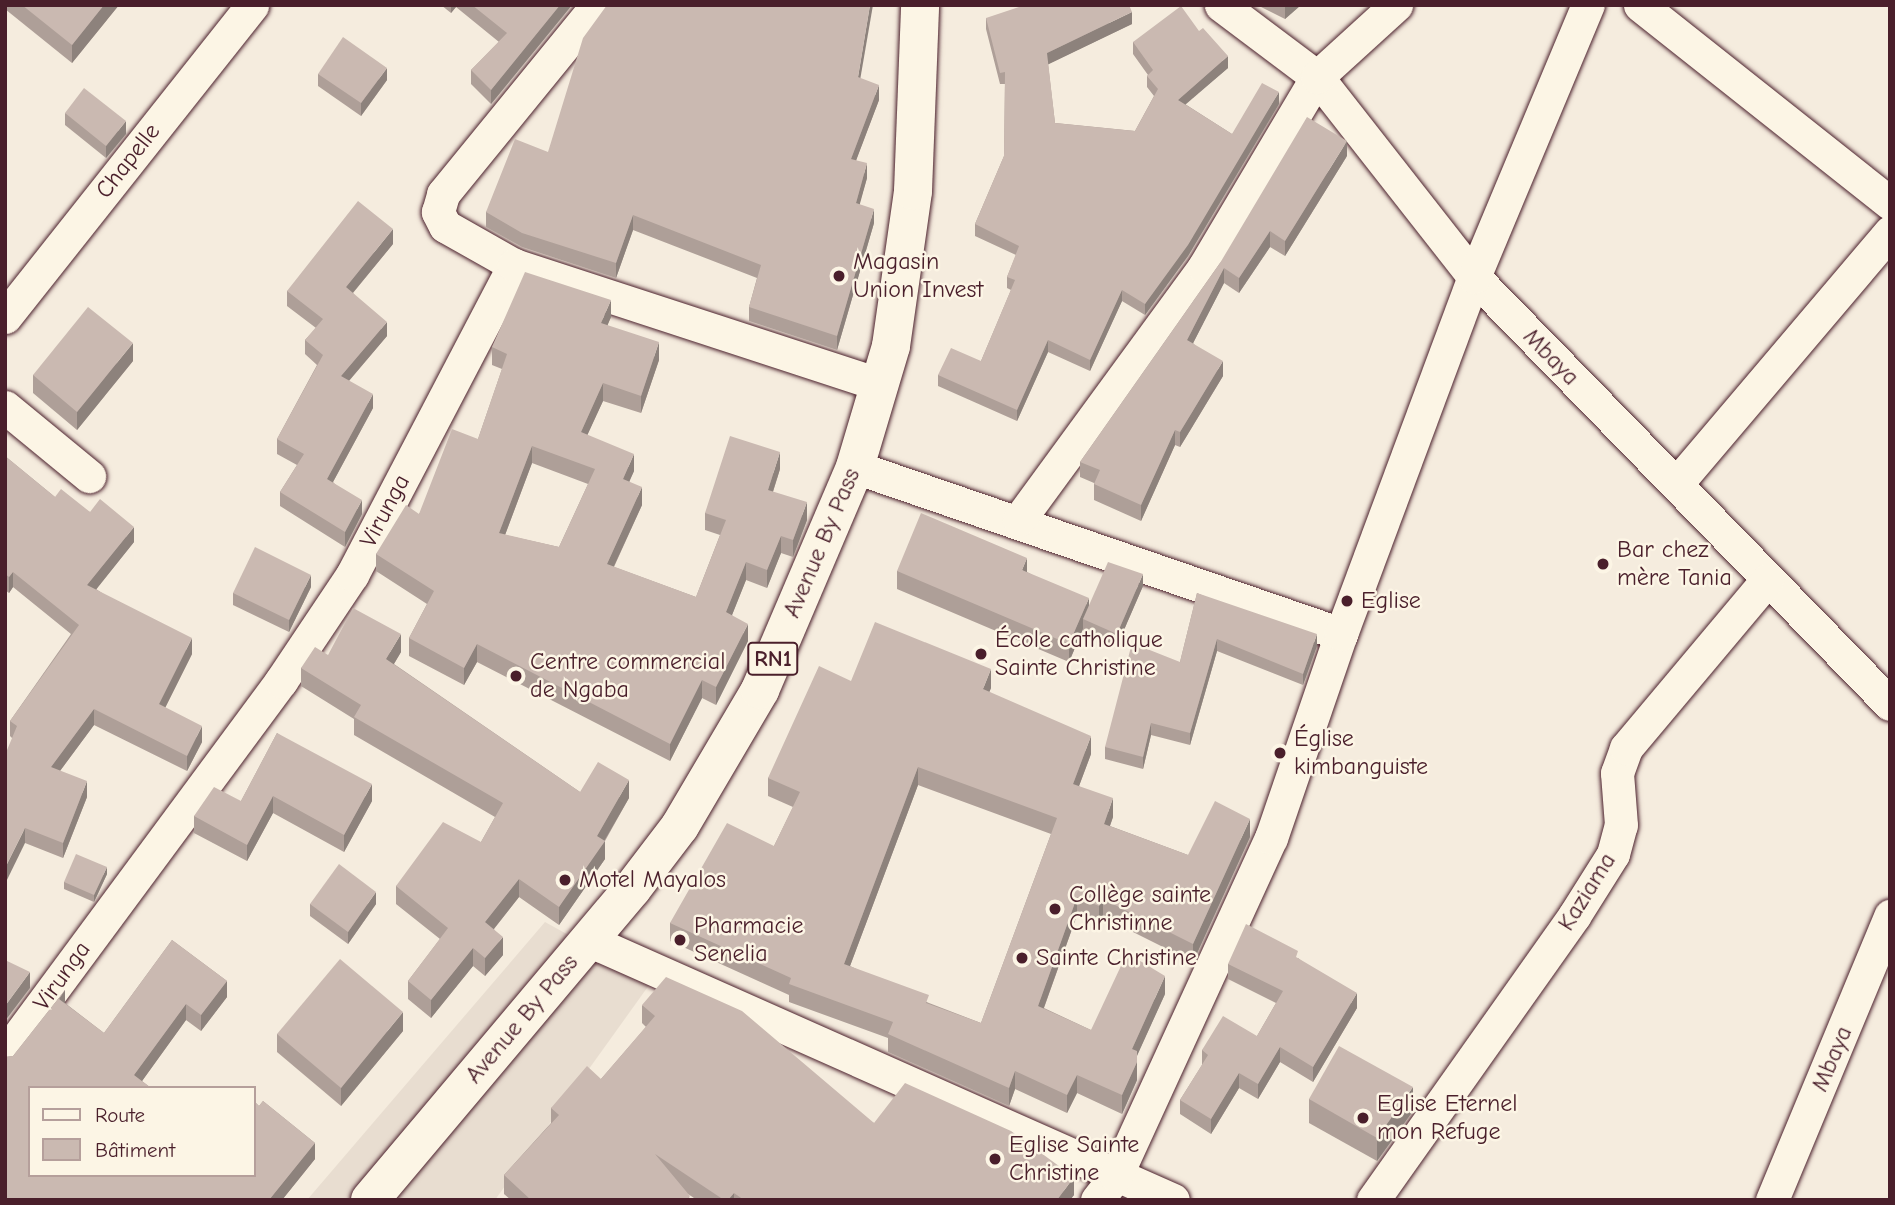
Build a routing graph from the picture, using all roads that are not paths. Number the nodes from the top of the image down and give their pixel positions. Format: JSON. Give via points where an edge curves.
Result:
{"nodes":[{"id":1,"x":252,"y":5,"type":"edge"},
{"id":2,"x":597,"y":5,"type":"edge"},
{"id":3,"x":920,"y":5,"type":"edge"},
{"id":4,"x":1221,"y":5,"type":"edge"},
{"id":5,"x":1396,"y":5,"type":"edge"},
{"id":6,"x":1588,"y":5,"type":"edge"},
{"id":7,"x":1640,"y":5,"type":"edge"},
{"id":8,"x":1317,"y":77,"type":"junction"},
{"id":9,"x":1890,"y":203,"type":"edge"},
{"id":10,"x":1890,"y":232,"type":"edge"},
{"id":11,"x":514,"y":265,"type":"junction"},
{"id":12,"x":1474,"y":277,"type":"junction"},
{"id":13,"x":5,"y":317,"type":"edge"},
{"id":14,"x":881,"y":385,"type":"junction"},
{"id":15,"x":5,"y":407,"type":"edge"},
{"id":16,"x":855,"y":467,"type":"junction"},
{"id":17,"x":89,"y":476,"type":"dead end"},
{"id":18,"x":1678,"y":482,"type":"junction"},
{"id":19,"x":1019,"y":520,"type":"junction"},
{"id":20,"x":1767,"y":580,"type":"junction"},
{"id":21,"x":1340,"y":634,"type":"junction"},
{"id":22,"x":1890,"y":704,"type":"edge"},
{"id":23,"x":1890,"y":916,"type":"edge"},
{"id":24,"x":588,"y":940,"type":"junction"},
{"id":25,"x":5,"y":1054,"type":"edge"},
{"id":26,"x":1106,"y":1188,"type":"edge"},
{"id":27,"x":370,"y":1200,"type":"edge"},
{"id":28,"x":1173,"y":1200,"type":"edge"},
{"id":29,"x":1373,"y":1200,"type":"edge"},
{"id":30,"x":1772,"y":1200,"type":"edge"}],
"edges":[{"from":1,"to":13,"type":"street","name":"Chapelle"},
{"from":2,"to":11,"type":"street","via":[[443,194],[438,212],[445,226]]},
{"from":3,"to":14,"type":"highway","name":"Avenue By Pass","number":"RN1","via":[[913,191],[904,277]]},
{"from":4,"to":8,"type":"street","name":"Mbaya"},
{"from":5,"to":8,"type":"street"},
{"from":6,"to":12,"type":"street"},
{"from":7,"to":9,"type":"street"},
{"from":8,"to":12,"type":"street","name":"Mbaya"},
{"from":8,"to":19,"type":"street","via":[[1204,267]]},
{"from":10,"to":18,"type":"street"},
{"from":11,"to":14,"type":"street"},
{"from":11,"to":25,"type":"street","name":"Virunga","via":[[352,575],[281,681]]},
{"from":12,"to":18,"type":"street","name":"Mbaya"},
{"from":12,"to":21,"type":"street"},
{"from":14,"to":16,"type":"highway","name":"Avenue By Pass","number":"RN1"},
{"from":15,"to":17,"type":"street"},
{"from":16,"to":19,"type":"street"},
{"from":16,"to":24,"type":"highway","name":"Avenue By Pass","number":"RN1","via":[[760,690],[680,826]]},
{"from":18,"to":20,"type":"street","name":"Mbaya"},
{"from":19,"to":21,"type":"street"},
{"from":20,"to":22,"type":"street","name":"Mbaya"},
{"from":20,"to":29,"type":"street","name":"Kaziama","via":[[1626,748],[1617,773],[1621,825],[1613,854]]},
{"from":21,"to":26,"type":"street","via":[[1271,838]]},
{"from":23,"to":30,"type":"street","name":"Mbaya"},
{"from":24,"to":26,"type":"street"},
{"from":24,"to":27,"type":"highway","name":"Avenue By Pass","number":"RN1"},
{"from":26,"to":28,"type":"street"}]}
